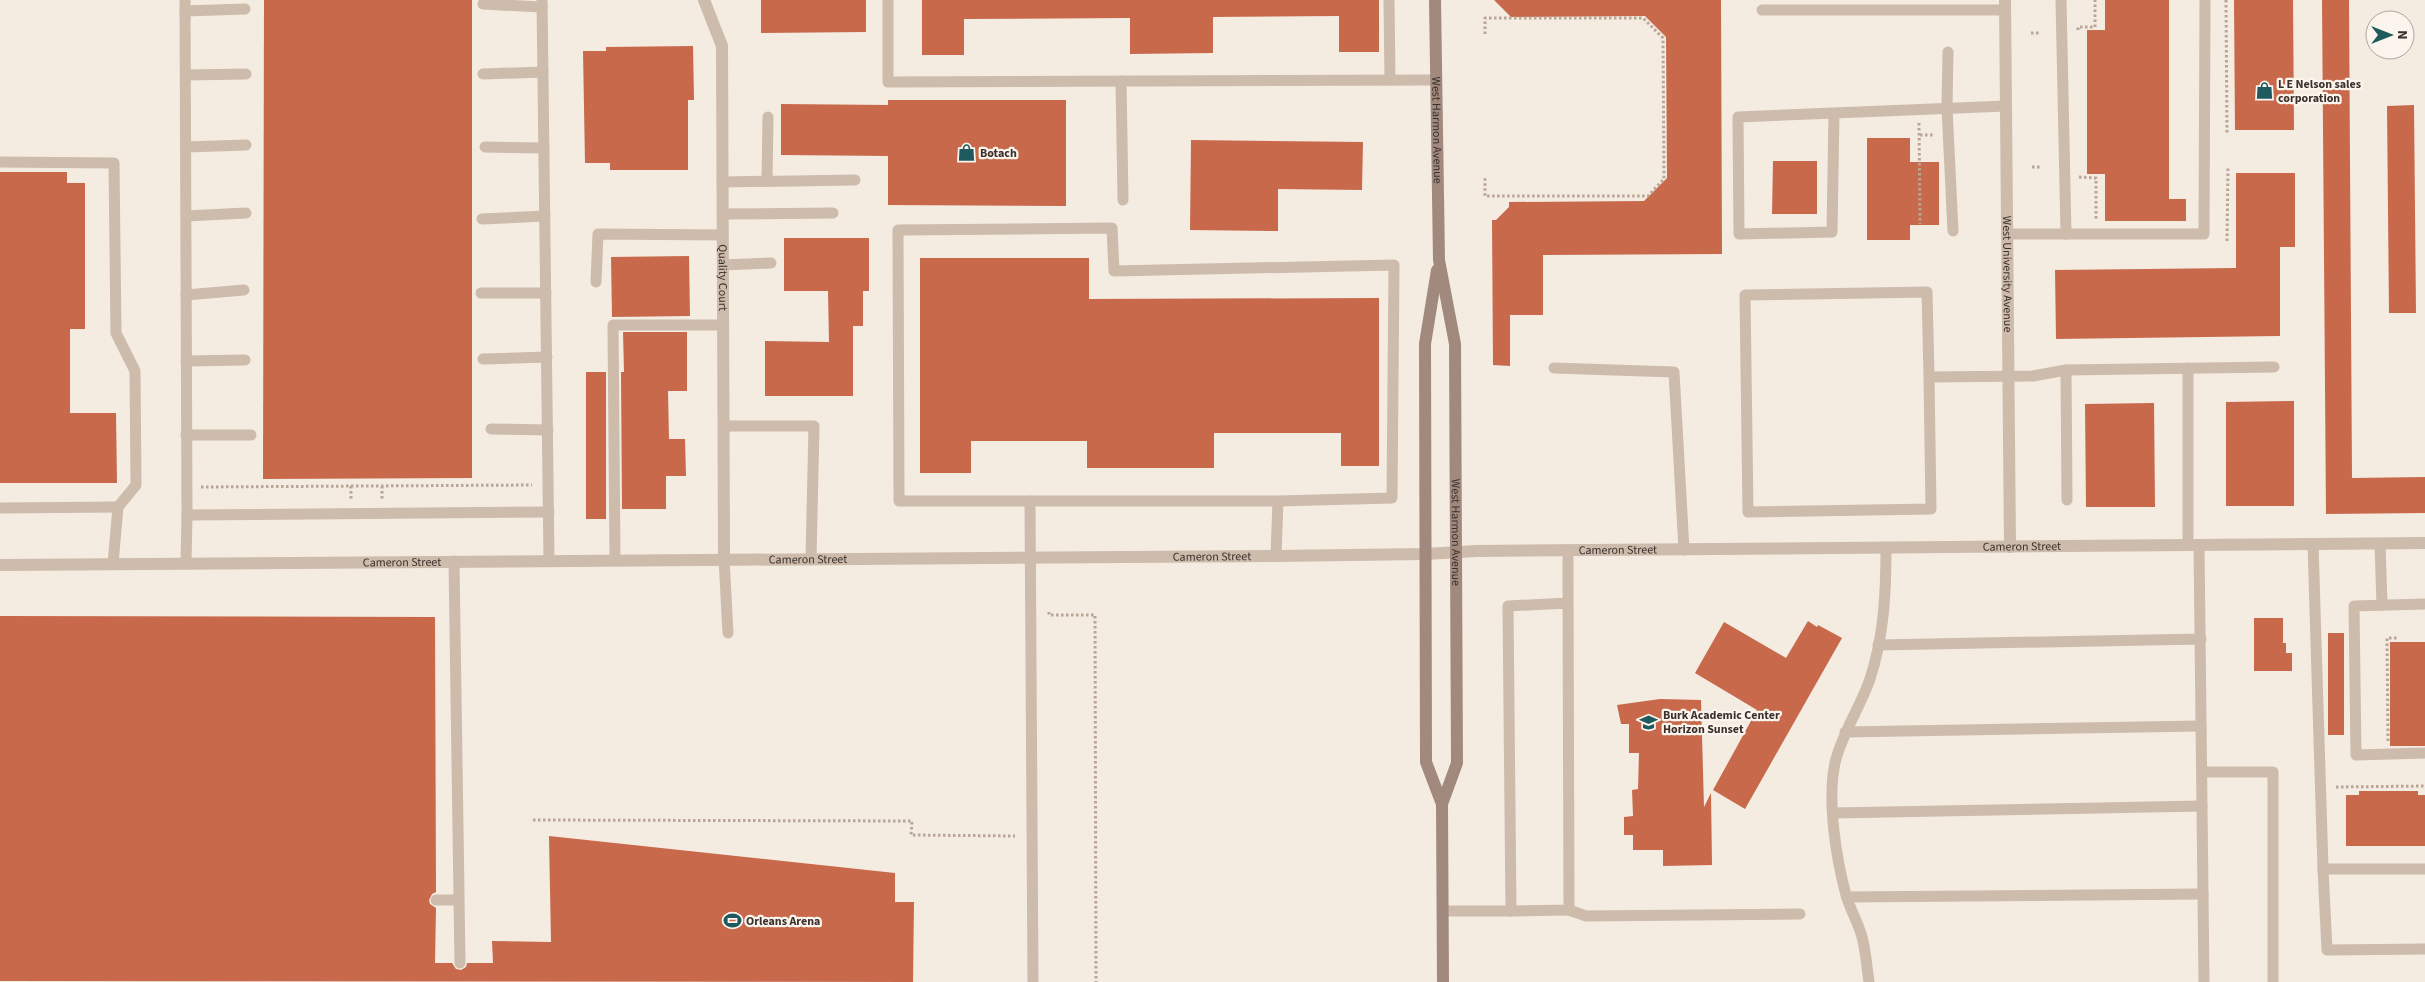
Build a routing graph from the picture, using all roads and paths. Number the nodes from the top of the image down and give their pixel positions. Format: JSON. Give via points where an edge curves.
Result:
{"nodes":[{"id":1,"x":704,"y":0,"type":"edge"},
{"id":2,"x":888,"y":0,"type":"edge"},
{"id":3,"x":1389,"y":0,"type":"edge"},
{"id":4,"x":1435,"y":0,"type":"edge"},
{"id":5,"x":2061,"y":0,"type":"edge"},
{"id":6,"x":2095,"y":0,"type":"edge"},
{"id":7,"x":2205,"y":0,"type":"edge"},
{"id":8,"x":2226,"y":0,"type":"edge"},
{"id":9,"x":542,"y":3,"type":"edge"},
{"id":10,"x":484,"y":4,"type":"dead end"},
{"id":11,"x":2005,"y":5,"type":"edge"},
{"id":12,"x":185,"y":6,"type":"edge"},
{"id":13,"x":245,"y":9,"type":"dead end"},
{"id":14,"x":1762,"y":10,"type":"dead end"},
{"id":15,"x":2031,"y":33,"type":"dead end"},
{"id":16,"x":2039,"y":33,"type":"dead end"},
{"id":17,"x":1485,"y":34,"type":"dead end"},
{"id":18,"x":2078,"y":37,"type":"dead end"},
{"id":19,"x":1948,"y":52,"type":"dead end"},
{"id":20,"x":543,"y":72,"type":"junction"},
{"id":21,"x":246,"y":74,"type":"dead end"},
{"id":22,"x":484,"y":74,"type":"dead end"},
{"id":23,"x":186,"y":75,"type":"junction"},
{"id":24,"x":1390,"y":80,"type":"junction"},
{"id":25,"x":1436,"y":80,"type":"junction"},
{"id":26,"x":1121,"y":81,"type":"junction"},
{"id":27,"x":2006,"y":106,"type":"junction"},
{"id":28,"x":1947,"y":108,"type":"junction"},
{"id":29,"x":1919,"y":110,"type":"junction"},
{"id":30,"x":1834,"y":113,"type":"junction"},
{"id":31,"x":768,"y":117,"type":"dead end"},
{"id":32,"x":2227,"y":133,"type":"dead end"},
{"id":33,"x":1920,"y":135,"type":"junction"},
{"id":34,"x":1938,"y":135,"type":"dead end"},
{"id":35,"x":246,"y":146,"type":"dead end"},
{"id":36,"x":485,"y":147,"type":"dead end"},
{"id":37,"x":186,"y":148,"type":"junction"},
{"id":38,"x":544,"y":148,"type":"junction"},
{"id":39,"x":0,"y":162,"type":"edge"},
{"id":40,"x":2032,"y":167,"type":"dead end"},
{"id":41,"x":2040,"y":167,"type":"dead end"},
{"id":42,"x":2228,"y":168,"type":"dead end"},
{"id":43,"x":2078,"y":170,"type":"dead end"},
{"id":44,"x":1485,"y":178,"type":"dead end"},
{"id":45,"x":855,"y":180,"type":"dead end"},
{"id":46,"x":767,"y":181,"type":"junction"},
{"id":47,"x":722,"y":182,"type":"junction"},
{"id":48,"x":1123,"y":200,"type":"dead end"},
{"id":49,"x":246,"y":213,"type":"dead end"},
{"id":50,"x":833,"y":213,"type":"dead end"},
{"id":51,"x":723,"y":214,"type":"junction"},
{"id":52,"x":186,"y":216,"type":"junction"},
{"id":53,"x":545,"y":216,"type":"junction"},
{"id":54,"x":482,"y":219,"type":"dead end"},
{"id":55,"x":1920,"y":224,"type":"dead end"},
{"id":56,"x":2096,"y":227,"type":"dead end"},
{"id":57,"x":1953,"y":231,"type":"dead end"},
{"id":58,"x":2007,"y":234,"type":"junction"},
{"id":59,"x":2066,"y":234,"type":"junction"},
{"id":60,"x":723,"y":235,"type":"junction"},
{"id":61,"x":2227,"y":240,"type":"dead end"},
{"id":62,"x":1438,"y":260,"type":"junction"},
{"id":63,"x":771,"y":263,"type":"dead end"},
{"id":64,"x":723,"y":265,"type":"junction"},
{"id":65,"x":596,"y":282,"type":"dead end"},
{"id":66,"x":244,"y":290,"type":"dead end"},
{"id":67,"x":546,"y":292,"type":"junction"},
{"id":68,"x":481,"y":293,"type":"dead end"},
{"id":69,"x":186,"y":295,"type":"junction"},
{"id":70,"x":723,"y":325,"type":"junction"},
{"id":71,"x":547,"y":357,"type":"junction"},
{"id":72,"x":484,"y":359,"type":"dead end"},
{"id":73,"x":245,"y":360,"type":"dead end"},
{"id":74,"x":186,"y":361,"type":"junction"},
{"id":75,"x":2274,"y":367,"type":"dead end"},
{"id":76,"x":1554,"y":368,"type":"dead end"},
{"id":77,"x":2188,"y":368,"type":"junction"},
{"id":78,"x":2066,"y":370,"type":"junction"},
{"id":79,"x":2008,"y":376,"type":"junction"},
{"id":80,"x":1929,"y":377,"type":"junction"},
{"id":81,"x":724,"y":426,"type":"junction"},
{"id":82,"x":491,"y":429,"type":"dead end"},
{"id":83,"x":548,"y":430,"type":"junction"},
{"id":84,"x":186,"y":435,"type":"junction"},
{"id":85,"x":251,"y":435,"type":"dead end"},
{"id":86,"x":532,"y":485,"type":"dead end"},
{"id":87,"x":201,"y":486,"type":"dead end"},
{"id":88,"x":351,"y":486,"type":"junction"},
{"id":89,"x":382,"y":486,"type":"junction"},
{"id":90,"x":2067,"y":500,"type":"dead end"},
{"id":91,"x":1030,"y":501,"type":"junction"},
{"id":92,"x":1278,"y":501,"type":"junction"},
{"id":93,"x":351,"y":502,"type":"dead end"},
{"id":94,"x":382,"y":502,"type":"dead end"},
{"id":95,"x":118,"y":507,"type":"junction"},
{"id":96,"x":0,"y":508,"type":"edge"},
{"id":97,"x":549,"y":512,"type":"junction"},
{"id":98,"x":187,"y":515,"type":"junction"},
{"id":99,"x":2425,"y":543,"type":"edge"},
{"id":100,"x":2313,"y":544,"type":"junction"},
{"id":101,"x":2380,"y":544,"type":"junction"},
{"id":102,"x":2194,"y":545,"type":"junction"},
{"id":103,"x":2010,"y":547,"type":"junction"},
{"id":104,"x":1886,"y":548,"type":"junction"},
{"id":105,"x":1568,"y":550,"type":"junction"},
{"id":106,"x":1684,"y":550,"type":"junction"},
{"id":107,"x":1456,"y":551,"type":"junction"},
{"id":108,"x":1425,"y":554,"type":"junction"},
{"id":109,"x":1028,"y":556,"type":"junction"},
{"id":110,"x":1276,"y":556,"type":"junction"},
{"id":111,"x":724,"y":558,"type":"junction"},
{"id":112,"x":812,"y":558,"type":"junction"},
{"id":113,"x":550,"y":560,"type":"junction"},
{"id":114,"x":615,"y":560,"type":"junction"},
{"id":115,"x":454,"y":561,"type":"junction"},
{"id":116,"x":186,"y":563,"type":"junction"},
{"id":117,"x":113,"y":564,"type":"junction"},
{"id":118,"x":0,"y":565,"type":"edge"},
{"id":119,"x":1568,"y":603,"type":"junction"},
{"id":120,"x":2425,"y":604,"type":"edge"},
{"id":121,"x":2382,"y":605,"type":"junction"},
{"id":122,"x":1049,"y":612,"type":"dead end"},
{"id":123,"x":728,"y":633,"type":"dead end"},
{"id":124,"x":2398,"y":638,"type":"dead end"},
{"id":125,"x":2201,"y":639,"type":"junction"},
{"id":126,"x":1878,"y":645,"type":"junction"},
{"id":127,"x":2201,"y":726,"type":"junction"},
{"id":128,"x":1845,"y":732,"type":"junction"},
{"id":129,"x":2388,"y":748,"type":"dead end"},
{"id":130,"x":2425,"y":752,"type":"edge"},
{"id":131,"x":2202,"y":772,"type":"junction"},
{"id":132,"x":2425,"y":786,"type":"edge"},
{"id":133,"x":2336,"y":787,"type":"dead end"},
{"id":134,"x":1442,"y":804,"type":"junction"},
{"id":135,"x":2202,"y":806,"type":"junction"},
{"id":136,"x":1833,"y":813,"type":"junction"},
{"id":137,"x":533,"y":820,"type":"dead end"},
{"id":138,"x":1015,"y":836,"type":"dead end"},
{"id":139,"x":2425,"y":869,"type":"edge"},
{"id":140,"x":2323,"y":870,"type":"junction"},
{"id":141,"x":2203,"y":894,"type":"junction"},
{"id":142,"x":1847,"y":897,"type":"junction"},
{"id":143,"x":436,"y":900,"type":"dead end"},
{"id":144,"x":458,"y":900,"type":"junction"},
{"id":145,"x":1511,"y":910,"type":"junction"},
{"id":146,"x":1569,"y":910,"type":"junction"},
{"id":147,"x":1443,"y":911,"type":"junction"},
{"id":148,"x":1800,"y":914,"type":"dead end"},
{"id":149,"x":2425,"y":948,"type":"edge"},
{"id":150,"x":460,"y":963,"type":"dead end"},
{"id":151,"x":1033,"y":982,"type":"edge"},
{"id":152,"x":1096,"y":982,"type":"edge"},
{"id":153,"x":1443,"y":982,"type":"edge"},
{"id":154,"x":1869,"y":982,"type":"edge"},
{"id":155,"x":2204,"y":982,"type":"edge"},
{"id":156,"x":2273,"y":982,"type":"edge"}],
"edges":[{"from":1,"to":47,"type":"street","name":"Quality Court","via":[[722,46]]},
{"from":2,"to":26,"type":"lane","via":[[888,82]]},
{"from":3,"to":24,"type":"lane"},
{"from":4,"to":25,"type":"main road","name":"West Harmon Avenue"},
{"from":5,"to":59,"type":"lane"},
{"from":6,"to":18,"type":"path","via":[[2094,27],[2078,27]]},
{"from":7,"to":59,"type":"lane","via":[[2204,234]]},
{"from":8,"to":32,"type":"path"},
{"from":9,"to":10,"type":"lane"},
{"from":9,"to":20,"type":"lane"},
{"from":11,"to":14,"type":"lane"},
{"from":11,"to":27,"type":"street","name":"West University Avenue"},
{"from":12,"to":13,"type":"lane"},
{"from":12,"to":23,"type":"lane"},
{"from":15,"to":16,"type":"path"},
{"from":17,"to":44,"type":"path","via":[[1485,18],[1643,18],[1664,38],[1664,179],[1648,196],[1485,196]]},
{"from":19,"to":28,"type":"lane"},
{"from":20,"to":22,"type":"lane"},
{"from":20,"to":38,"type":"lane"},
{"from":21,"to":23,"type":"lane"},
{"from":23,"to":37,"type":"lane"},
{"from":24,"to":25,"type":"lane"},
{"from":24,"to":26,"type":"lane"},
{"from":25,"to":62,"type":"main road","name":"West Harmon Avenue"},
{"from":26,"to":48,"type":"lane"},
{"from":27,"to":28,"type":"lane"},
{"from":27,"to":58,"type":"street","name":"West University Avenue"},
{"from":28,"to":29,"type":"lane"},
{"from":28,"to":57,"type":"lane"},
{"from":29,"to":30,"type":"lane"},
{"from":29,"to":33,"type":"path"},
{"from":30,"to":30,"type":"lane","via":[[1832,232],[1739,234],[1738,117]]},
{"from":31,"to":46,"type":"lane"},
{"from":33,"to":34,"type":"path"},
{"from":33,"to":55,"type":"path"},
{"from":35,"to":37,"type":"lane"},
{"from":36,"to":38,"type":"lane"},
{"from":37,"to":52,"type":"lane"},
{"from":38,"to":53,"type":"lane"},
{"from":39,"to":95,"type":"lane","via":[[114,163],[116,333],[135,371],[136,485]]},
{"from":40,"to":41,"type":"path"},
{"from":42,"to":61,"type":"path"},
{"from":43,"to":56,"type":"path","via":[[2078,178],[2096,178]]},
{"from":45,"to":46,"type":"lane"},
{"from":46,"to":47,"type":"lane"},
{"from":47,"to":51,"type":"street","name":"Quality Court"},
{"from":49,"to":52,"type":"lane"},
{"from":50,"to":51,"type":"lane"},
{"from":51,"to":60,"type":"street","name":"Quality Court"},
{"from":52,"to":69,"type":"lane"},
{"from":53,"to":54,"type":"lane"},
{"from":53,"to":67,"type":"lane"},
{"from":58,"to":59,"type":"lane"},
{"from":58,"to":79,"type":"street","name":"West University Avenue"},
{"from":60,"to":64,"type":"street","name":"Quality Court"},
{"from":60,"to":65,"type":"lane","via":[[598,234]]},
{"from":62,"to":107,"type":"main road","name":"West Harmon Avenue","via":[[1455,344]]},
{"from":62,"to":108,"type":"main road","name":"West Harmon Avenue","via":[[1425,344]]},
{"from":63,"to":64,"type":"lane"},
{"from":64,"to":70,"type":"street","name":"Quality Court"},
{"from":66,"to":69,"type":"lane"},
{"from":67,"to":68,"type":"lane"},
{"from":67,"to":71,"type":"lane"},
{"from":69,"to":74,"type":"lane"},
{"from":70,"to":81,"type":"street","name":"Quality Court"},
{"from":70,"to":114,"type":"lane","via":[[613,325]]},
{"from":71,"to":72,"type":"lane"},
{"from":71,"to":83,"type":"lane"},
{"from":73,"to":74,"type":"lane"},
{"from":74,"to":84,"type":"lane"},
{"from":75,"to":77,"type":"lane"},
{"from":76,"to":106,"type":"lane","via":[[1674,372]]},
{"from":77,"to":78,"type":"lane"},
{"from":77,"to":102,"type":"lane"},
{"from":78,"to":79,"type":"lane","via":[[2033,376]]},
{"from":78,"to":90,"type":"lane"},
{"from":79,"to":80,"type":"lane"},
{"from":79,"to":103,"type":"street","name":"West University Avenue"},
{"from":80,"to":80,"type":"lane","via":[[1927,292],[1745,295],[1748,512],[1931,509]]},
{"from":81,"to":111,"type":"street","name":"Quality Court"},
{"from":81,"to":112,"type":"lane","via":[[814,426]]},
{"from":82,"to":83,"type":"lane"},
{"from":83,"to":97,"type":"lane"},
{"from":84,"to":85,"type":"lane"},
{"from":84,"to":98,"type":"lane"},
{"from":86,"to":89,"type":"path"},
{"from":87,"to":88,"type":"path"},
{"from":88,"to":89,"type":"path"},
{"from":88,"to":93,"type":"path"},
{"from":89,"to":94,"type":"path"},
{"from":91,"to":92,"type":"lane"},
{"from":91,"to":92,"type":"lane","via":[[900,501],[898,230],[1112,228],[1114,271],[1394,265],[1392,498]]},
{"from":91,"to":109,"type":"lane"},
{"from":92,"to":110,"type":"lane"},
{"from":95,"to":96,"type":"lane"},
{"from":95,"to":117,"type":"lane"},
{"from":97,"to":98,"type":"lane"},
{"from":97,"to":113,"type":"lane"},
{"from":98,"to":116,"type":"lane"},
{"from":99,"to":101,"type":"street","name":"Cameron Street"},
{"from":100,"to":101,"type":"street","name":"Cameron Street"},
{"from":100,"to":102,"type":"street","name":"Cameron Street"},
{"from":100,"to":140,"type":"lane"},
{"from":101,"to":121,"type":"lane"},
{"from":102,"to":103,"type":"street","name":"Cameron Street"},
{"from":102,"to":125,"type":"lane"},
{"from":103,"to":104,"type":"street","name":"Cameron Street"},
{"from":104,"to":106,"type":"street","name":"Cameron Street"},
{"from":104,"to":126,"type":"lane","via":[[1885,606]]},
{"from":105,"to":106,"type":"street","name":"Cameron Street"},
{"from":105,"to":107,"type":"street","name":"Cameron Street"},
{"from":105,"to":119,"type":"lane"},
{"from":107,"to":108,"type":"street","name":"Cameron Street"},
{"from":107,"to":134,"type":"main road","name":"West Harmon Avenue","via":[[1457,763]]},
{"from":108,"to":110,"type":"street","name":"Cameron Street"},
{"from":108,"to":134,"type":"main road","name":"West Harmon Avenue","via":[[1426,762]]},
{"from":109,"to":110,"type":"street","name":"Cameron Street"},
{"from":109,"to":112,"type":"street","name":"Cameron Street"},
{"from":109,"to":151,"type":"lane"},
{"from":111,"to":112,"type":"street","name":"Cameron Street"},
{"from":111,"to":114,"type":"street","name":"Cameron Street"},
{"from":111,"to":123,"type":"lane"},
{"from":113,"to":114,"type":"street","name":"Cameron Street"},
{"from":113,"to":115,"type":"street","name":"Cameron Street"},
{"from":115,"to":116,"type":"street","name":"Cameron Street"},
{"from":115,"to":144,"type":"lane"},
{"from":116,"to":117,"type":"street","name":"Cameron Street"},
{"from":117,"to":118,"type":"street","name":"Cameron Street"},
{"from":119,"to":145,"type":"lane","via":[[1508,606]]},
{"from":119,"to":146,"type":"lane"},
{"from":120,"to":121,"type":"lane"},
{"from":121,"to":130,"type":"lane","via":[[2354,606],[2356,755]]},
{"from":122,"to":152,"type":"path","via":[[1049,615],[1095,615]]},
{"from":124,"to":129,"type":"path","via":[[2387,638]]},
{"from":125,"to":126,"type":"lane"},
{"from":125,"to":127,"type":"lane"},
{"from":126,"to":128,"type":"lane","via":[[1869,680]]},
{"from":127,"to":128,"type":"lane"},
{"from":127,"to":131,"type":"lane"},
{"from":128,"to":136,"type":"lane","via":[[1835,764]]},
{"from":131,"to":135,"type":"lane"},
{"from":131,"to":156,"type":"lane","via":[[2273,772]]},
{"from":132,"to":133,"type":"path"},
{"from":134,"to":147,"type":"main road","name":"West Harmon Avenue"},
{"from":135,"to":136,"type":"lane"},
{"from":135,"to":141,"type":"lane"},
{"from":136,"to":142,"type":"lane","via":[[1836,851]]},
{"from":137,"to":138,"type":"path","via":[[912,820],[911,835]]},
{"from":139,"to":140,"type":"lane"},
{"from":140,"to":149,"type":"lane","via":[[2327,950]]},
{"from":141,"to":142,"type":"lane"},
{"from":141,"to":155,"type":"lane"},
{"from":142,"to":154,"type":"lane","via":[[1863,939]]},
{"from":143,"to":144,"type":"lane"},
{"from":144,"to":150,"type":"lane"},
{"from":145,"to":146,"type":"lane"},
{"from":145,"to":147,"type":"lane"},
{"from":146,"to":148,"type":"lane","via":[[1586,916]]},
{"from":147,"to":153,"type":"main road","name":"West Harmon Avenue"}]}
